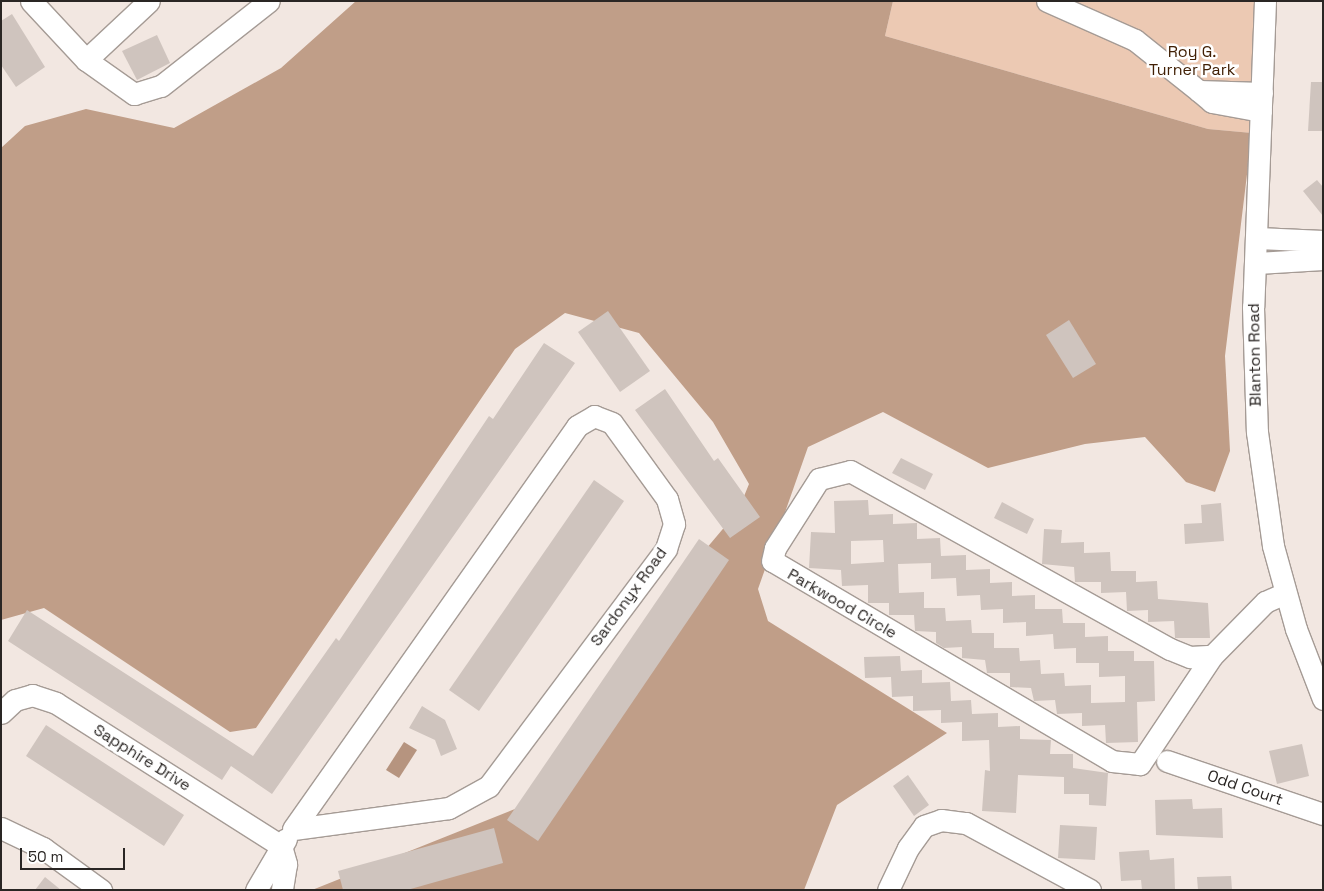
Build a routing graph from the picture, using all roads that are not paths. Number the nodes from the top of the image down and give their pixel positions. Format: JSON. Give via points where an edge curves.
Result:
{"nodes":[{"id":1,"x":31,"y":1,"type":"edge"},
{"id":2,"x":149,"y":1,"type":"edge"},
{"id":3,"x":269,"y":1,"type":"edge"},
{"id":4,"x":1265,"y":1,"type":"edge"},
{"id":5,"x":1055,"y":4,"type":"edge"},
{"id":6,"x":86,"y":60,"type":"junction"},
{"id":7,"x":1261,"y":102,"type":"junction"},
{"id":8,"x":1258,"y":238,"type":"junction"},
{"id":9,"x":1323,"y":241,"type":"edge"},
{"id":10,"x":1323,"y":259,"type":"edge"},
{"id":11,"x":1257,"y":264,"type":"junction"},
{"id":12,"x":1285,"y":592,"type":"junction"},
{"id":13,"x":1212,"y":656,"type":"junction"},
{"id":14,"x":1321,"y":693,"type":"edge"},
{"id":15,"x":1,"y":713,"type":"edge"},
{"id":16,"x":1167,"y":761,"type":"dead end"},
{"id":17,"x":1323,"y":814,"type":"edge"},
{"id":18,"x":1,"y":828,"type":"edge"},
{"id":19,"x":293,"y":829,"type":"junction"},
{"id":20,"x":281,"y":846,"type":"junction"},
{"id":21,"x":101,"y":890,"type":"edge"},
{"id":22,"x":256,"y":890,"type":"edge"},
{"id":23,"x":282,"y":890,"type":"edge"},
{"id":24,"x":888,"y":890,"type":"edge"},
{"id":25,"x":1090,"y":890,"type":"edge"}],
"edges":[{"from":1,"to":6,"type":"street"},
{"from":2,"to":6,"type":"street"},
{"from":3,"to":6,"type":"street","via":[[149,93],[123,89]]},
{"from":4,"to":7,"type":"street","name":"Blanton Road"},
{"from":5,"to":7,"type":"street","via":[[1135,40],[1212,102]]},
{"from":7,"to":8,"type":"street","name":"Blanton Road"},
{"from":8,"to":9,"type":"street"},
{"from":8,"to":11,"type":"street","name":"Blanton Road"},
{"from":10,"to":11,"type":"street"},
{"from":11,"to":12,"type":"street","name":"Blanton Road","via":[[1253,307],[1257,432]]},
{"from":12,"to":13,"type":"street","name":"Parkwood Circle","via":[[1264,602]]},
{"from":12,"to":14,"type":"street","name":"Blanton Road"},
{"from":13,"to":13,"type":"street","name":"Parkwood Circle","via":[[1190,657],[1170,649],[850,471],[819,479],[775,548],[772,561],[780,568],[1123,764],[1140,764]]},
{"from":15,"to":20,"type":"street","name":"Sapphire Drive","via":[[16,700],[32,695],[56,703]]},
{"from":16,"to":17,"type":"street","name":"Odd Court"},
{"from":18,"to":21,"type":"street","via":[[44,848]]},
{"from":19,"to":19,"type":"street","name":"Sardonyx Road","via":[[577,426],[594,416],[612,423],[667,499],[674,524],[671,537],[503,770],[489,786],[449,808]]},
{"from":19,"to":20,"type":"street","name":"Sardonyx Road"},
{"from":20,"to":22,"type":"street","name":"Sardonyx Road"},
{"from":20,"to":23,"type":"street","via":[[286,864]]},
{"from":24,"to":25,"type":"street","via":[[908,848],[924,826],[941,820],[966,822]]}]}
